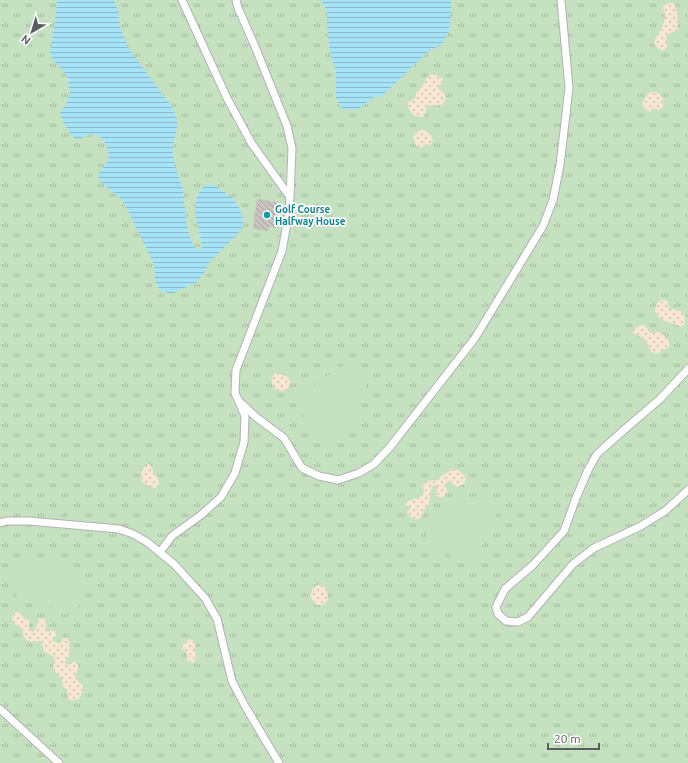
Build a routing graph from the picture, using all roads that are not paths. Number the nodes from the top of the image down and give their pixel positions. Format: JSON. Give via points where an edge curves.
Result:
{"nodes":[{"id":1,"x":182,"y":0,"type":"edge"},
{"id":2,"x":236,"y":0,"type":"edge"},
{"id":3,"x":561,"y":0,"type":"edge"},
{"id":4,"x":290,"y":197,"type":"junction"},
{"id":5,"x":688,"y":369,"type":"edge"},
{"id":6,"x":239,"y":401,"type":"junction"},
{"id":7,"x":688,"y":490,"type":"edge"},
{"id":8,"x":0,"y":523,"type":"edge"},
{"id":9,"x":160,"y":552,"type":"junction"},
{"id":10,"x":0,"y":709,"type":"edge"},
{"id":11,"x":278,"y":762,"type":"edge"},
{"id":12,"x":59,"y":763,"type":"edge"}],
"edges":[{"from":1,"to":4,"type":"lane","via":[[227,98],[252,144]]},
{"from":2,"to":4,"type":"lane","via":[[287,126],[292,148]]},
{"from":3,"to":6,"type":"lane","via":[[569,88],[553,200],[543,226],[474,338],[390,447],[374,464],[360,473],[338,480],[319,476],[302,468],[284,438]]},
{"from":4,"to":6,"type":"lane","via":[[282,251],[236,370],[235,393]]},
{"from":5,"to":7,"type":"lane","via":[[660,399],[597,454],[576,498],[564,532],[533,565],[505,589],[496,607],[498,614],[506,621],[518,622],[528,617],[573,564],[594,548],[665,511]]},
{"from":6,"to":9,"type":"lane","via":[[245,416],[244,442],[235,473],[221,496],[201,515],[172,536]]},
{"from":8,"to":9,"type":"lane","via":[[29,521],[119,529],[133,534]]},
{"from":9,"to":11,"type":"lane","via":[[205,598],[217,619],[232,681]]},
{"from":10,"to":12,"type":"lane"}]}
